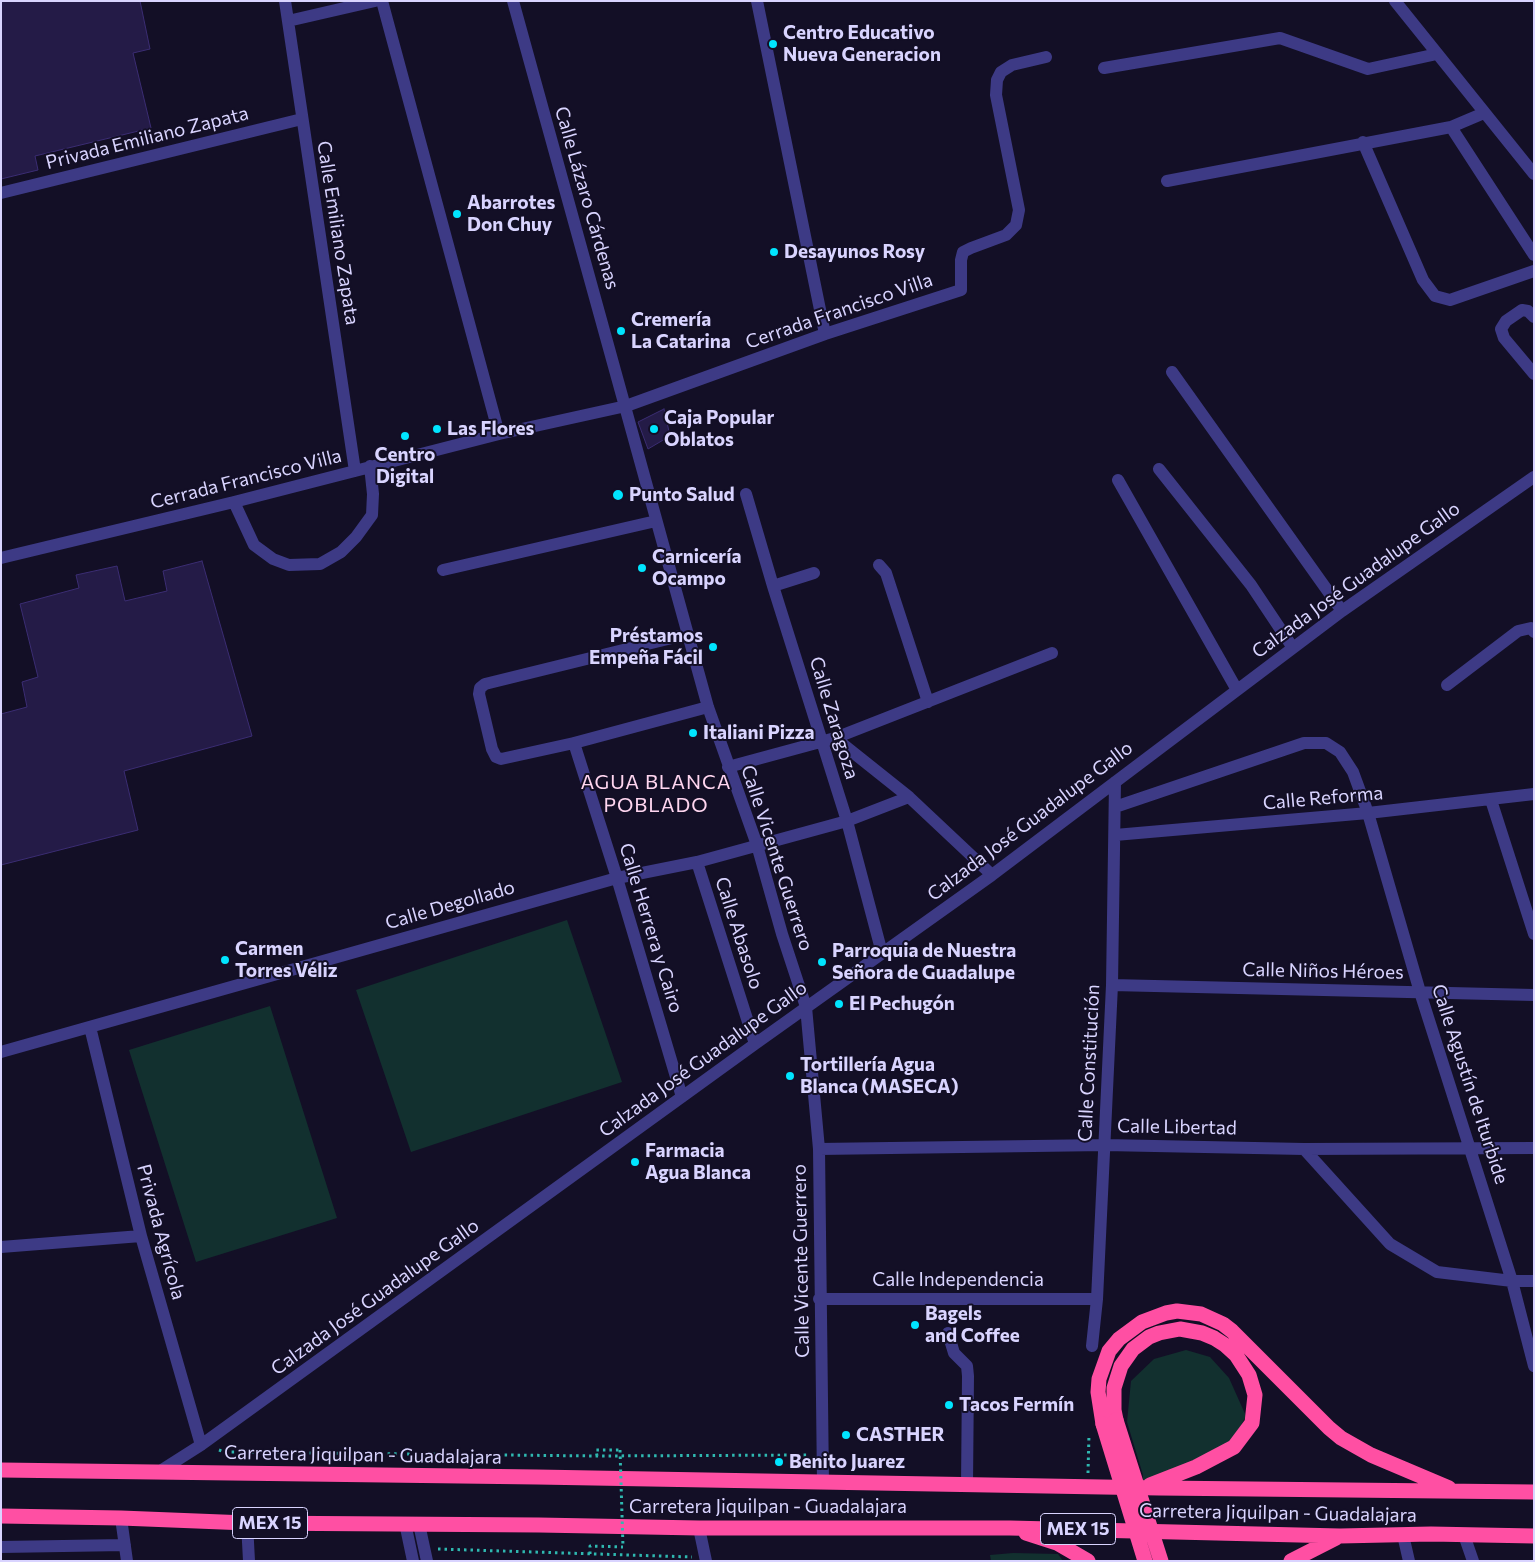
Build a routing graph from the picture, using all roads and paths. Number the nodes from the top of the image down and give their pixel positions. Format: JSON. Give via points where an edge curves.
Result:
{"nodes":[{"id":1,"x":285,"y":1,"type":"edge"},
{"id":2,"x":375,"y":1,"type":"edge"},
{"id":3,"x":382,"y":1,"type":"edge"},
{"id":4,"x":512,"y":1,"type":"edge"},
{"id":5,"x":756,"y":1,"type":"edge"},
{"id":6,"x":1394,"y":1,"type":"edge"},
{"id":7,"x":288,"y":21,"type":"junction"},
{"id":8,"x":1437,"y":54,"type":"junction"},
{"id":9,"x":1046,"y":57,"type":"dead end"},
{"id":10,"x":1104,"y":68,"type":"dead end"},
{"id":11,"x":1484,"y":113,"type":"junction"},
{"id":12,"x":302,"y":119,"type":"junction"},
{"id":13,"x":1451,"y":127,"type":"junction"},
{"id":14,"x":1363,"y":142,"type":"junction"},
{"id":15,"x":1532,"y":167,"type":"edge"},
{"id":16,"x":1167,"y":181,"type":"dead end"},
{"id":17,"x":1,"y":194,"type":"edge"},
{"id":18,"x":1534,"y":256,"type":"edge"},
{"id":19,"x":1534,"y":271,"type":"edge"},
{"id":20,"x":1534,"y":317,"type":"edge"},
{"id":21,"x":825,"y":334,"type":"junction"},
{"id":22,"x":1172,"y":372,"type":"dead end"},
{"id":23,"x":1534,"y":374,"type":"edge"},
{"id":24,"x":626,"y":406,"type":"junction"},
{"id":25,"x":499,"y":434,"type":"junction"},
{"id":26,"x":370,"y":466,"type":"junction"},
{"id":27,"x":1159,"y":469,"type":"dead end"},
{"id":28,"x":355,"y":471,"type":"junction"},
{"id":29,"x":1534,"y":477,"type":"edge"},
{"id":30,"x":1118,"y":480,"type":"dead end"},
{"id":31,"x":746,"y":494,"type":"dead end"},
{"id":32,"x":234,"y":502,"type":"junction"},
{"id":33,"x":656,"y":521,"type":"junction"},
{"id":34,"x":1,"y":558,"type":"edge"},
{"id":35,"x":879,"y":564,"type":"dead end"},
{"id":36,"x":443,"y":570,"type":"dead end"},
{"id":37,"x":814,"y":574,"type":"dead end"},
{"id":38,"x":773,"y":586,"type":"junction"},
{"id":39,"x":1342,"y":611,"type":"junction"},
{"id":40,"x":1534,"y":632,"type":"edge"},
{"id":41,"x":688,"y":634,"type":"junction"},
{"id":42,"x":1293,"y":648,"type":"junction"},
{"id":43,"x":1052,"y":654,"type":"dead end"},
{"id":44,"x":1446,"y":685,"type":"dead end"},
{"id":45,"x":1238,"y":690,"type":"junction"},
{"id":46,"x":928,"y":702,"type":"junction"},
{"id":47,"x":708,"y":707,"type":"junction"},
{"id":48,"x":835,"y":738,"type":"junction"},
{"id":49,"x":822,"y":742,"type":"junction"},
{"id":50,"x":574,"y":743,"type":"junction"},
{"id":51,"x":728,"y":767,"type":"junction"},
{"id":52,"x":1115,"y":782,"type":"junction"},
{"id":53,"x":1534,"y":794,"type":"edge"},
{"id":54,"x":909,"y":797,"type":"junction"},
{"id":55,"x":1491,"y":800,"type":"junction"},
{"id":56,"x":1115,"y":807,"type":"junction"},
{"id":57,"x":1368,"y":813,"type":"junction"},
{"id":58,"x":847,"y":821,"type":"junction"},
{"id":59,"x":1115,"y":835,"type":"junction"},
{"id":60,"x":757,"y":845,"type":"junction"},
{"id":61,"x":697,"y":862,"type":"junction"},
{"id":62,"x":992,"y":876,"type":"junction"},
{"id":63,"x":617,"y":878,"type":"junction"},
{"id":64,"x":1534,"y":934,"type":"edge"},
{"id":65,"x":882,"y":954,"type":"junction"},
{"id":66,"x":1112,"y":986,"type":"junction"},
{"id":67,"x":1420,"y":992,"type":"junction"},
{"id":68,"x":1534,"y":995,"type":"edge"},
{"id":69,"x":806,"y":1007,"type":"junction"},
{"id":70,"x":90,"y":1026,"type":"junction"},
{"id":71,"x":754,"y":1044,"type":"junction"},
{"id":72,"x":1,"y":1052,"type":"edge"},
{"id":73,"x":682,"y":1096,"type":"junction"},
{"id":74,"x":1105,"y":1145,"type":"junction"},
{"id":75,"x":1471,"y":1148,"type":"junction"},
{"id":76,"x":1534,"y":1148,"type":"edge"},
{"id":77,"x":819,"y":1149,"type":"junction"},
{"id":78,"x":1304,"y":1149,"type":"junction"},
{"id":79,"x":141,"y":1236,"type":"junction"},
{"id":80,"x":1,"y":1247,"type":"edge"},
{"id":81,"x":1512,"y":1281,"type":"junction"},
{"id":82,"x":1534,"y":1281,"type":"edge"},
{"id":83,"x":819,"y":1299,"type":"junction"},
{"id":84,"x":1097,"y":1299,"type":"junction"},
{"id":85,"x":948,"y":1333,"type":"dead end"},
{"id":86,"x":1092,"y":1346,"type":"dead end"},
{"id":87,"x":1534,"y":1366,"type":"edge"},
{"id":88,"x":1110,"y":1422,"type":"junction"},
{"id":89,"x":202,"y":1445,"type":"junction"},
{"id":90,"x":823,"y":1455,"type":"junction"},
{"id":91,"x":597,"y":1456,"type":"junction"},
{"id":92,"x":1,"y":1470,"type":"edge"},
{"id":93,"x":157,"y":1473,"type":"junction"},
{"id":94,"x":822,"y":1483,"type":"junction"},
{"id":95,"x":967,"y":1486,"type":"junction"},
{"id":96,"x":1142,"y":1488,"type":"junction"},
{"id":97,"x":1458,"y":1492,"type":"junction"},
{"id":98,"x":1534,"y":1492,"type":"edge"},
{"id":99,"x":1,"y":1516,"type":"edge"},
{"id":100,"x":122,"y":1518,"type":"junction"},
{"id":101,"x":248,"y":1523,"type":"junction"},
{"id":102,"x":412,"y":1523,"type":"junction"},
{"id":103,"x":699,"y":1528,"type":"junction"},
{"id":104,"x":1010,"y":1528,"type":"junction"},
{"id":105,"x":1403,"y":1535,"type":"junction"},
{"id":106,"x":1464,"y":1535,"type":"junction"},
{"id":107,"x":1340,"y":1536,"type":"junction"},
{"id":108,"x":1534,"y":1536,"type":"edge"},
{"id":109,"x":125,"y":1544,"type":"junction"},
{"id":110,"x":1,"y":1547,"type":"edge"},
{"id":111,"x":590,"y":1554,"type":"junction"},
{"id":112,"x":426,"y":1555,"type":"edge"},
{"id":113,"x":706,"y":1559,"type":"edge"},
{"id":114,"x":127,"y":1561,"type":"edge"},
{"id":115,"x":249,"y":1561,"type":"edge"},
{"id":116,"x":413,"y":1561,"type":"edge"},
{"id":117,"x":1088,"y":1561,"type":"edge"},
{"id":118,"x":1145,"y":1561,"type":"edge"},
{"id":119,"x":1161,"y":1561,"type":"edge"},
{"id":120,"x":1291,"y":1561,"type":"edge"},
{"id":121,"x":1409,"y":1561,"type":"edge"},
{"id":122,"x":1473,"y":1561,"type":"edge"}],
"edges":[{"from":1,"to":7,"type":"street","name":"Calle Emiliano Zapata"},
{"from":2,"to":7,"type":"street"},
{"from":3,"to":25,"type":"street"},
{"from":4,"to":24,"type":"street","name":"Calle Lázaro Cárdenas"},
{"from":5,"to":21,"type":"street"},
{"from":6,"to":8,"type":"street"},
{"from":7,"to":12,"type":"street","name":"Calle Emiliano Zapata"},
{"from":8,"to":10,"type":"street","via":[[1368,69],[1280,38]]},
{"from":8,"to":11,"type":"street"},
{"from":9,"to":21,"type":"street","name":"Cerrada Francisco Villa","via":[[1012,65],[1001,72],[997,80],[996,95],[1018,210],[1016,225],[1006,235],[963,252],[961,290]]},
{"from":11,"to":13,"type":"street"},
{"from":11,"to":15,"type":"street"},
{"from":12,"to":17,"type":"street","name":"Privada Emiliano Zapata"},
{"from":12,"to":28,"type":"street","name":"Calle Emiliano Zapata"},
{"from":13,"to":14,"type":"street"},
{"from":13,"to":18,"type":"street"},
{"from":14,"to":16,"type":"street"},
{"from":14,"to":19,"type":"street","via":[[1423,280],[1435,296],[1450,300]]},
{"from":20,"to":23,"type":"street","via":[[1522,310],[1506,321],[1501,329],[1504,338]]},
{"from":21,"to":24,"type":"street","name":"Cerrada Francisco Villa"},
{"from":22,"to":39,"type":"street"},
{"from":24,"to":25,"type":"street","name":"Cerrada Francisco Villa"},
{"from":24,"to":33,"type":"street","name":"Calle Vicente Guerrero"},
{"from":25,"to":26,"type":"street","name":"Cerrada Francisco Villa"},
{"from":26,"to":28,"type":"street","name":"Cerrada Francisco Villa"},
{"from":26,"to":32,"type":"street","via":[[372,515],[341,552],[320,564],[289,565],[273,559],[254,545]]},
{"from":27,"to":42,"type":"street","via":[[1251,585]]},
{"from":28,"to":32,"type":"street","name":"Cerrada Francisco Villa"},
{"from":29,"to":39,"type":"street","name":"Calzada José Guadalupe Gallo"},
{"from":30,"to":45,"type":"street"},
{"from":31,"to":38,"type":"street","name":"Calle Zaragoza"},
{"from":32,"to":34,"type":"street","name":"Cerrada Francisco Villa"},
{"from":33,"to":36,"type":"street"},
{"from":33,"to":41,"type":"street","name":"Calle Vicente Guerrero"},
{"from":35,"to":46,"type":"street","via":[[886,573]]},
{"from":37,"to":38,"type":"street"},
{"from":38,"to":49,"type":"street","name":"Calle Zaragoza"},
{"from":39,"to":42,"type":"street","name":"Calzada José Guadalupe Gallo"},
{"from":40,"to":44,"type":"street","via":[[1531,628],[1518,631]]},
{"from":41,"to":47,"type":"street","name":"Calle Vicente Guerrero"},
{"from":41,"to":50,"type":"street","via":[[485,684],[480,688],[496,757],[501,759]]},
{"from":42,"to":45,"type":"street","name":"Calzada José Guadalupe Gallo"},
{"from":43,"to":46,"type":"street"},
{"from":45,"to":52,"type":"street","name":"Calzada José Guadalupe Gallo"},
{"from":46,"to":48,"type":"street"},
{"from":47,"to":50,"type":"street"},
{"from":47,"to":51,"type":"street","name":"Calle Vicente Guerrero"},
{"from":48,"to":49,"type":"street"},
{"from":48,"to":54,"type":"street"},
{"from":49,"to":51,"type":"street"},
{"from":49,"to":58,"type":"street","name":"Calle Zaragoza"},
{"from":50,"to":63,"type":"street","name":"Calle Herrera y Cairo"},
{"from":51,"to":60,"type":"street","name":"Calle Vicente Guerrero"},
{"from":52,"to":56,"type":"street","name":"Calle Constitución"},
{"from":52,"to":62,"type":"street","name":"Calzada José Guadalupe Gallo"},
{"from":53,"to":55,"type":"street","name":"Calle Reforma"},
{"from":54,"to":58,"type":"street","name":"Calle Degollado"},
{"from":54,"to":62,"type":"street"},
{"from":55,"to":57,"type":"street","name":"Calle Reforma"},
{"from":55,"to":64,"type":"street"},
{"from":56,"to":57,"type":"street","name":"Calle Agustín de Iturbide","via":[[1304,743],[1326,743],[1340,752],[1353,772]]},
{"from":56,"to":59,"type":"street","name":"Calle Constitución"},
{"from":57,"to":59,"type":"street","name":"Calle Reforma"},
{"from":57,"to":67,"type":"street","name":"Calle Agustín de Iturbide"},
{"from":58,"to":60,"type":"street","name":"Calle Degollado"},
{"from":58,"to":65,"type":"street","name":"Calle Zaragoza"},
{"from":59,"to":66,"type":"street","name":"Calle Constitución"},
{"from":60,"to":61,"type":"street","name":"Calle Degollado"},
{"from":60,"to":69,"type":"street","name":"Calle Vicente Guerrero"},
{"from":61,"to":63,"type":"street","name":"Calle Degollado"},
{"from":61,"to":71,"type":"street","name":"Calle Abasolo"},
{"from":62,"to":65,"type":"street","name":"Calzada José Guadalupe Gallo"},
{"from":63,"to":70,"type":"street","name":"Calle Degollado"},
{"from":63,"to":73,"type":"street","name":"Calle Herrera y Cairo"},
{"from":65,"to":69,"type":"street","name":"Calzada José Guadalupe Gallo"},
{"from":66,"to":67,"type":"street","name":"Calle Niños Héroes"},
{"from":66,"to":74,"type":"street","name":"Calle Constitución"},
{"from":67,"to":68,"type":"street","name":"Calle Niños Héroes"},
{"from":67,"to":75,"type":"street","name":"Calle Agustín de Iturbide"},
{"from":69,"to":71,"type":"street","name":"Calzada José Guadalupe Gallo"},
{"from":69,"to":77,"type":"street","name":"Calle Vicente Guerrero"},
{"from":70,"to":72,"type":"street","name":"Calle Degollado"},
{"from":70,"to":79,"type":"street","name":"Privada Agrícola"},
{"from":71,"to":73,"type":"street","name":"Calzada José Guadalupe Gallo"},
{"from":73,"to":89,"type":"street","name":"Calzada José Guadalupe Gallo"},
{"from":74,"to":77,"type":"street","name":"Calle Libertad"},
{"from":74,"to":78,"type":"street","name":"Calle Libertad"},
{"from":74,"to":84,"type":"street","name":"Calle Constitución"},
{"from":75,"to":76,"type":"street","name":"Calle Libertad"},
{"from":75,"to":78,"type":"street","name":"Calle Libertad"},
{"from":75,"to":81,"type":"street","name":"Calle Agustín de Iturbide"},
{"from":77,"to":83,"type":"street","name":"Calle Vicente Guerrero"},
{"from":78,"to":81,"type":"street","via":[[1390,1244],[1437,1272]]},
{"from":79,"to":80,"type":"street"},
{"from":79,"to":89,"type":"street","name":"Privada Agrícola"},
{"from":81,"to":82,"type":"street"},
{"from":81,"to":87,"type":"street","name":"Calle Agustín de Iturbide"},
{"from":83,"to":84,"type":"street","name":"Calle Independencia"},
{"from":83,"to":90,"type":"street","name":"Calle Vicente Guerrero"},
{"from":84,"to":86,"type":"street","name":"Calle Constitución"},
{"from":85,"to":95,"type":"street","via":[[954,1353],[967,1366]]},
{"from":88,"to":96,"type":"highway","via":[[1120,1366],[1126,1356],[1149,1337],[1180,1329],[1202,1333],[1225,1345],[1244,1366],[1255,1395],[1252,1424],[1234,1447],[1202,1465]]},
{"from":88,"to":97,"type":"highway","via":[[1099,1406],[1099,1379],[1109,1351],[1119,1339],[1142,1322],[1160,1314],[1177,1311],[1201,1314],[1232,1331],[1341,1438],[1371,1455]]},
{"from":88,"to":118,"type":"highway","bridge":true},
{"from":88,"to":119,"type":"highway","bridge":true},
{"from":89,"to":91,"type":"path","via":[[224,1452]]},
{"from":89,"to":93,"type":"street","name":"Calzada José Guadalupe Gallo"},
{"from":90,"to":91,"type":"path"},
{"from":90,"to":94,"type":"street","name":"Calle Vicente Guerrero"},
{"from":91,"to":111,"type":"path","bridge":true,"via":[[596,1450],[620,1450],[623,1547],[590,1546]]},
{"from":92,"to":93,"type":"highway","name":"Carretera Jiquilpan - Guadalajara","number":"MEX 15"},
{"from":93,"to":94,"type":"highway","name":"Carretera Jiquilpan - Guadalajara","number":"MEX 15"},
{"from":94,"to":95,"type":"highway","name":"Carretera Jiquilpan - Guadalajara","number":"MEX 15"},
{"from":95,"to":96,"type":"highway","name":"Carretera Jiquilpan - Guadalajara","number":"MEX 15"},
{"from":96,"to":97,"type":"highway","name":"Carretera Jiquilpan - Guadalajara","number":"MEX 15"},
{"from":97,"to":98,"type":"highway","name":"Carretera Jiquilpan - Guadalajara","number":"MEX 15"},
{"from":99,"to":100,"type":"highway","name":"Carretera Jiquilpan - Guadalajara","number":"MEX 15"},
{"from":100,"to":101,"type":"highway","name":"Carretera Jiquilpan - Guadalajara","number":"MEX 15"},
{"from":100,"to":109,"type":"street"},
{"from":101,"to":102,"type":"highway","name":"Carretera Jiquilpan - Guadalajara","number":"MEX 15"},
{"from":101,"to":115,"type":"street"},
{"from":102,"to":103,"type":"highway","name":"Carretera Jiquilpan - Guadalajara","number":"MEX 15"},
{"from":102,"to":112,"type":"street"},
{"from":102,"to":116,"type":"street"},
{"from":103,"to":104,"type":"highway","name":"Carretera Jiquilpan - Guadalajara","number":"MEX 15"},
{"from":103,"to":113,"type":"street"},
{"from":104,"to":107,"type":"highway","name":"Carretera Jiquilpan - Guadalajara","number":"MEX 15"},
{"from":104,"to":117,"type":"highway","via":[[1057,1543]]},
{"from":105,"to":106,"type":"highway","name":"Carretera Jiquilpan - Guadalajara","number":"MEX 15"},
{"from":105,"to":107,"type":"highway","name":"Carretera Jiquilpan - Guadalajara","number":"MEX 15"},
{"from":105,"to":121,"type":"street"},
{"from":106,"to":108,"type":"highway","name":"Carretera Jiquilpan - Guadalajara","number":"MEX 15"},
{"from":106,"to":122,"type":"street"},
{"from":107,"to":120,"type":"highway"},
{"from":109,"to":110,"type":"street"},
{"from":109,"to":114,"type":"street"},
{"from":111,"to":112,"type":"path"},
{"from":111,"to":113,"type":"path"}]}
